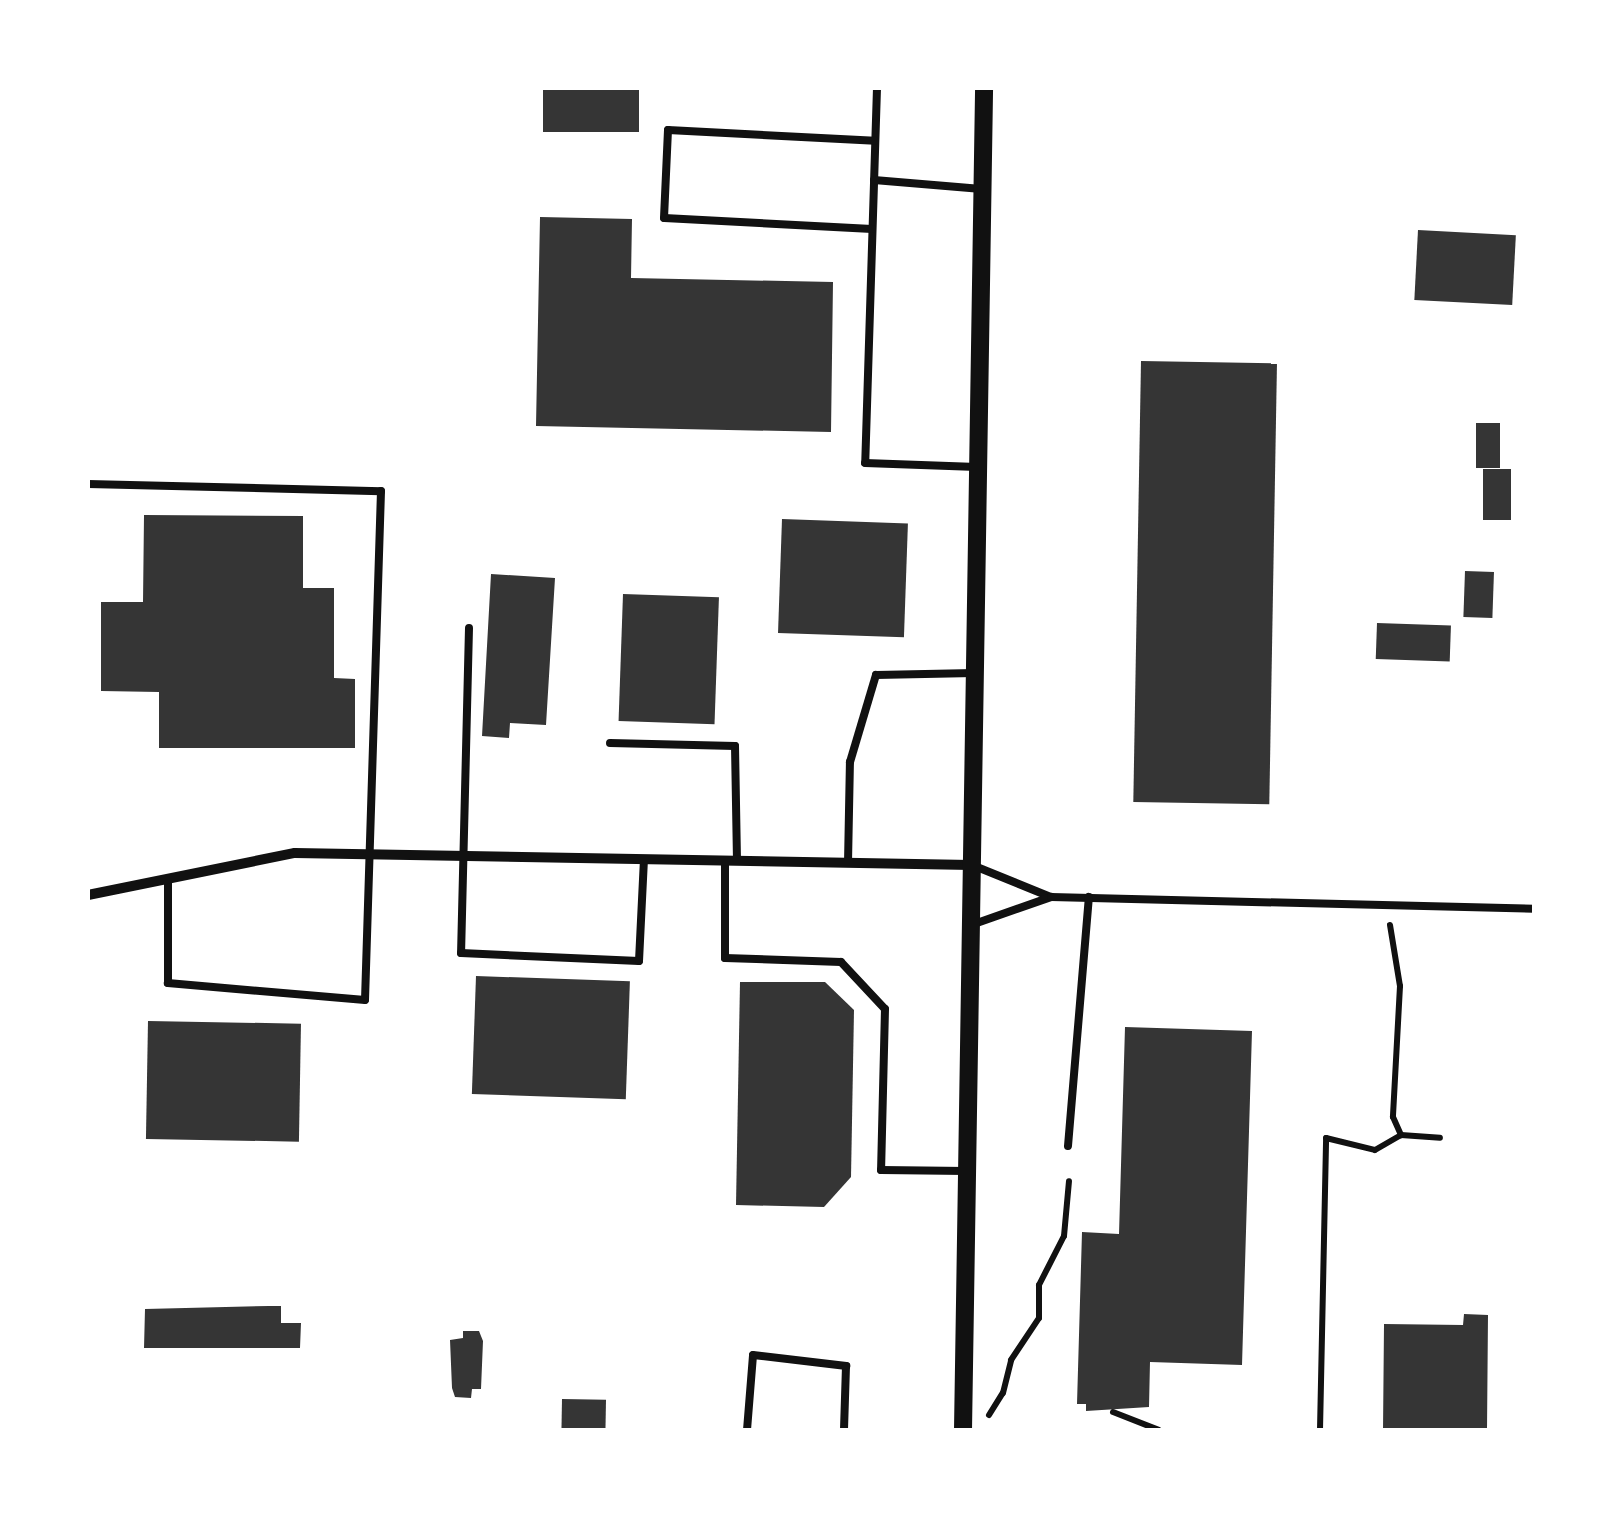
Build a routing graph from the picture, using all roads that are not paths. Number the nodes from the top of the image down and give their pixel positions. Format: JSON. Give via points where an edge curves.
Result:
{"nodes":[{"id":1,"x":877,"y":88,"type":"edge"},
{"id":2,"x":984,"y":88,"type":"edge"},
{"id":3,"x":875,"y":140,"type":"junction"},
{"id":4,"x":874,"y":180,"type":"junction"},
{"id":5,"x":982,"y":189,"type":"junction"},
{"id":6,"x":872,"y":229,"type":"junction"},
{"id":7,"x":977,"y":466,"type":"junction"},
{"id":8,"x":88,"y":484,"type":"edge"},
{"id":9,"x":469,"y":628,"type":"dead end"},
{"id":10,"x":974,"y":673,"type":"junction"},
{"id":11,"x":610,"y":743,"type":"dead end"},
{"id":12,"x":374,"y":854,"type":"junction"},
{"id":13,"x":466,"y":856,"type":"junction"},
{"id":14,"x":644,"y":859,"type":"junction"},
{"id":15,"x":724,"y":861,"type":"junction"},
{"id":16,"x":738,"y":861,"type":"junction"},
{"id":17,"x":848,"y":863,"type":"junction"},
{"id":18,"x":971,"y":865,"type":"junction"},
{"id":19,"x":168,"y":879,"type":"junction"},
{"id":20,"x":88,"y":895,"type":"edge"},
{"id":21,"x":1051,"y":897,"type":"junction"},
{"id":22,"x":1089,"y":897,"type":"junction"},
{"id":23,"x":1534,"y":909,"type":"edge"},
{"id":24,"x":970,"y":926,"type":"junction"},
{"id":25,"x":1068,"y":1146,"type":"dead end"},
{"id":26,"x":966,"y":1171,"type":"junction"},
{"id":27,"x":747,"y":1430,"type":"edge"},
{"id":28,"x":844,"y":1430,"type":"edge"},
{"id":29,"x":963,"y":1430,"type":"edge"}],
"edges":[{"from":1,"to":3,"type":"lane"},
{"from":2,"to":5,"type":"street"},
{"from":3,"to":4,"type":"lane"},
{"from":3,"to":6,"type":"lane","via":[[668,130],[664,218]]},
{"from":4,"to":5,"type":"lane"},
{"from":4,"to":6,"type":"lane"},
{"from":5,"to":7,"type":"street"},
{"from":6,"to":7,"type":"lane","via":[[865,462]]},
{"from":7,"to":10,"type":"street"},
{"from":8,"to":12,"type":"lane","via":[[381,491]]},
{"from":9,"to":13,"type":"lane"},
{"from":10,"to":17,"type":"lane","via":[[876,676],[850,762]]},
{"from":10,"to":18,"type":"street"},
{"from":11,"to":16,"type":"lane","via":[[735,746]]},
{"from":12,"to":13,"type":"street"},
{"from":12,"to":19,"type":"street","via":[[295,853]]},
{"from":12,"to":19,"type":"lane","via":[[366,1000],[168,984]]},
{"from":13,"to":14,"type":"street"},
{"from":13,"to":14,"type":"lane","via":[[461,953],[639,960]]},
{"from":14,"to":15,"type":"street"},
{"from":15,"to":16,"type":"street"},
{"from":15,"to":26,"type":"lane","via":[[726,958],[841,962],[885,1010],[881,1170]]},
{"from":16,"to":17,"type":"street"},
{"from":17,"to":18,"type":"street"},
{"from":18,"to":21,"type":"lane"},
{"from":18,"to":24,"type":"street"},
{"from":19,"to":20,"type":"street"},
{"from":21,"to":22,"type":"lane"},
{"from":21,"to":24,"type":"lane"},
{"from":22,"to":23,"type":"lane"},
{"from":22,"to":25,"type":"lane"},
{"from":24,"to":26,"type":"street"},
{"from":26,"to":29,"type":"street"},
{"from":27,"to":28,"type":"lane","via":[[754,1355],[846,1366]]}]}
